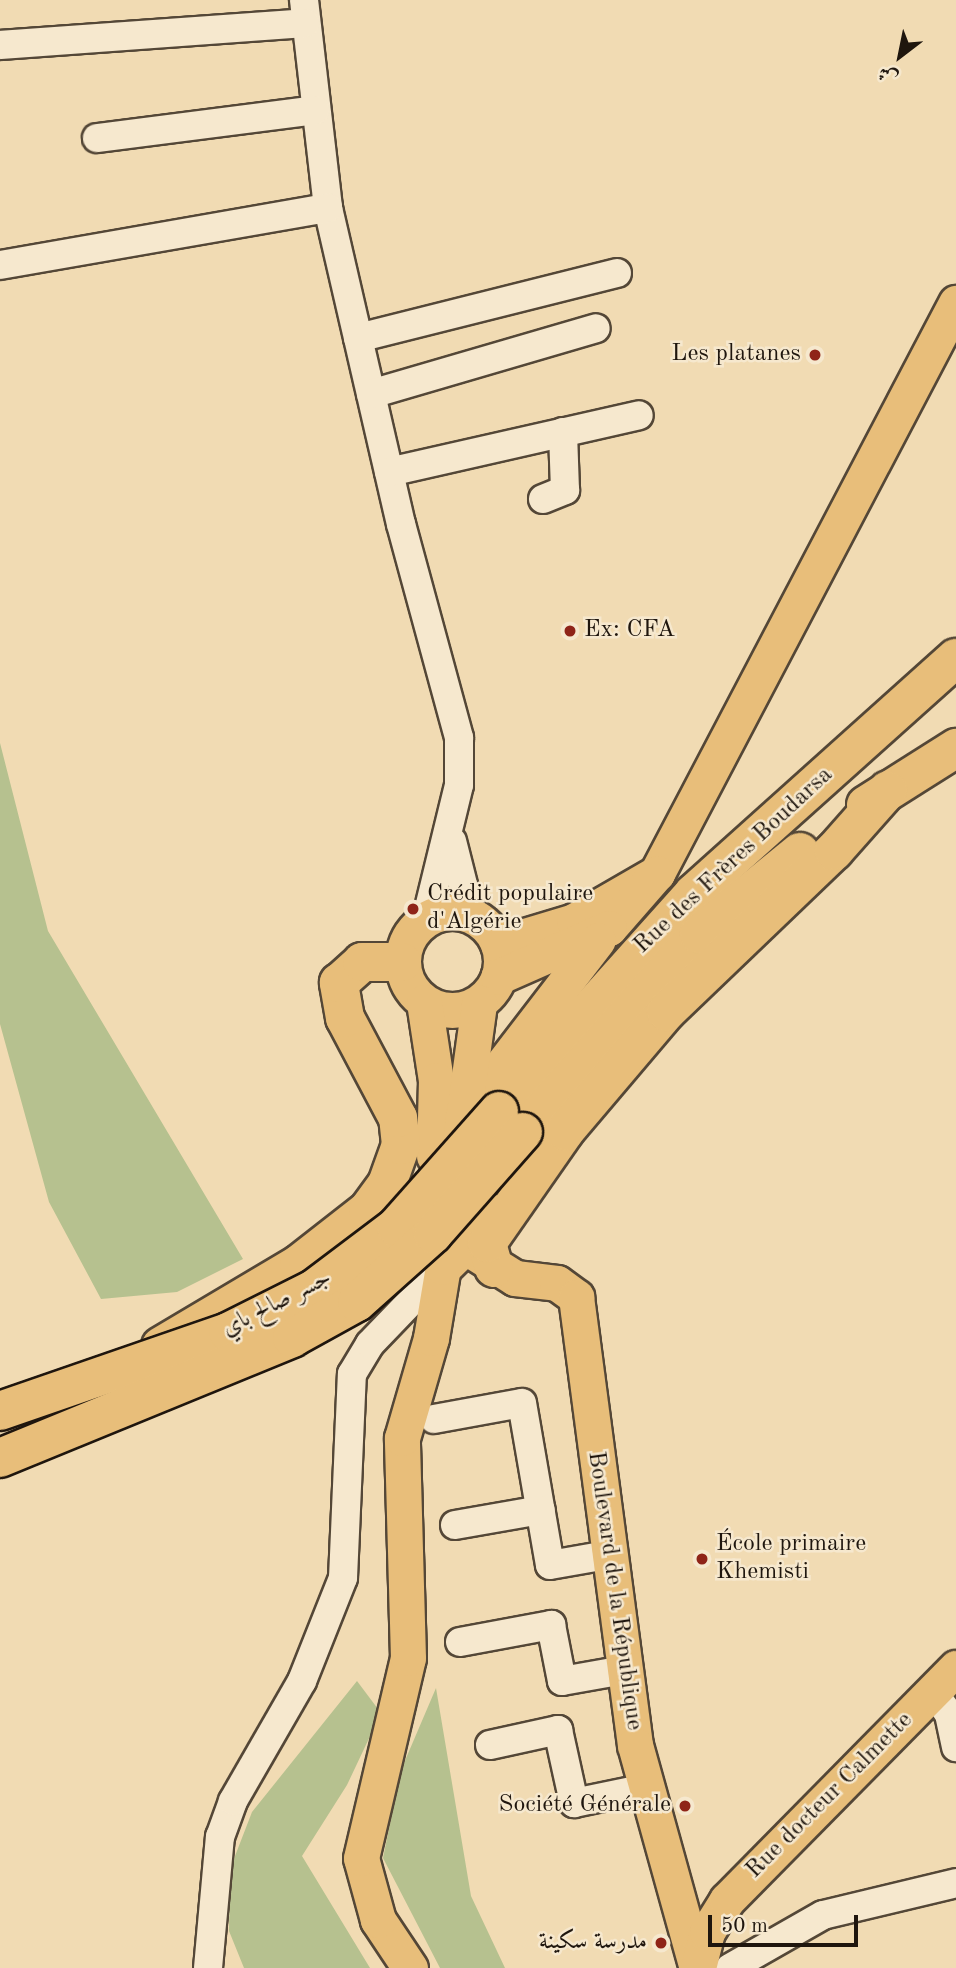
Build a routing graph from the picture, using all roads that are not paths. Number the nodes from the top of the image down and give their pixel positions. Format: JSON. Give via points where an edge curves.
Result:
{"nodes":[{"id":1,"x":304,"y":11,"type":"edge"},
{"id":2,"x":0,"y":45,"type":"edge"},
{"id":3,"x":315,"y":110,"type":"junction"},
{"id":4,"x":97,"y":138,"type":"dead end"},
{"id":5,"x":328,"y":208,"type":"junction"},
{"id":6,"x":0,"y":265,"type":"edge"},
{"id":7,"x":617,"y":273,"type":"dead end"},
{"id":8,"x":954,"y":313,"type":"edge"},
{"id":9,"x":596,"y":328,"type":"dead end"},
{"id":10,"x":358,"y":338,"type":"junction"},
{"id":11,"x":371,"y":394,"type":"junction"},
{"id":12,"x":639,"y":415,"type":"dead end"},
{"id":13,"x":563,"y":432,"type":"junction"},
{"id":14,"x":388,"y":472,"type":"junction"},
{"id":15,"x":543,"y":499,"type":"dead end"},
{"id":16,"x":956,"y":657,"type":"edge"},
{"id":17,"x":956,"y":748,"type":"edge"},
{"id":18,"x":888,"y":790,"type":"junction"},
{"id":19,"x":451,"y":828,"type":"junction"},
{"id":20,"x":657,"y":873,"type":"junction"},
{"id":21,"x":471,"y":916,"type":"junction"},
{"id":22,"x":426,"y":919,"type":"junction"},
{"id":23,"x":609,"y":928,"type":"junction"},
{"id":24,"x":402,"y":962,"type":"junction"},
{"id":25,"x":492,"y":974,"type":"junction"},
{"id":26,"x":424,"y":1002,"type":"junction"},
{"id":27,"x":511,"y":1121,"type":"junction"},
{"id":28,"x":458,"y":1136,"type":"junction"},
{"id":29,"x":468,"y":1260,"type":"junction"},
{"id":30,"x":414,"y":1304,"type":"junction"},
{"id":31,"x":139,"y":1359,"type":"junction"},
{"id":32,"x":0,"y":1411,"type":"edge"},
{"id":33,"x":434,"y":1419,"type":"dead end"},
{"id":34,"x":402,"y":1438,"type":"junction"},
{"id":35,"x":0,"y":1458,"type":"edge"},
{"id":36,"x":541,"y":1510,"type":"junction"},
{"id":37,"x":455,"y":1525,"type":"dead end"},
{"id":38,"x":607,"y":1555,"type":"junction"},
{"id":39,"x":460,"y":1642,"type":"dead end"},
{"id":40,"x":624,"y":1670,"type":"junction"},
{"id":41,"x":944,"y":1680,"type":"edge"},
{"id":42,"x":955,"y":1731,"type":"edge"},
{"id":43,"x":489,"y":1745,"type":"dead end"},
{"id":44,"x":646,"y":1788,"type":"junction"},
{"id":45,"x":956,"y":1883,"type":"edge"},
{"id":46,"x":208,"y":1968,"type":"edge"},
{"id":47,"x":410,"y":1968,"type":"edge"},
{"id":48,"x":698,"y":1968,"type":"edge"},
{"id":49,"x":730,"y":1968,"type":"edge"}],
"edges":[{"from":1,"to":2,"type":"street"},
{"from":1,"to":3,"type":"street"},
{"from":3,"to":4,"type":"street"},
{"from":3,"to":5,"type":"street"},
{"from":5,"to":6,"type":"street"},
{"from":5,"to":10,"type":"street"},
{"from":7,"to":10,"type":"street"},
{"from":8,"to":20,"type":"main road"},
{"from":9,"to":11,"type":"street"},
{"from":10,"to":11,"type":"street"},
{"from":11,"to":14,"type":"street"},
{"from":12,"to":13,"type":"street"},
{"from":13,"to":14,"type":"street"},
{"from":13,"to":15,"type":"street","via":[[565,490]]},
{"from":14,"to":19,"type":"street","via":[[459,738]]},
{"from":16,"to":27,"type":"highway","name":"Rue des Frères Boudarsa","via":[[694,892]]},
{"from":17,"to":18,"type":"highway"},
{"from":18,"to":27,"type":"highway","via":[[759,881],[699,934]]},
{"from":18,"to":29,"type":"highway","via":[[834,851],[666,1012]]},
{"from":19,"to":21,"type":"street"},
{"from":19,"to":22,"type":"street"},
{"from":20,"to":23,"type":"main road"},
{"from":20,"to":25,"type":"main road"},
{"from":21,"to":22,"type":"main road","via":[[448,912]]},
{"from":21,"to":25,"type":"main road"},
{"from":22,"to":24,"type":"main road","via":[[409,937]]},
{"from":23,"to":25,"type":"main road"},
{"from":23,"to":28,"type":"main road"},
{"from":24,"to":26,"type":"main road","via":[[405,977]]},
{"from":24,"to":31,"type":"highway","via":[[354,965],[340,983],[339,996],[398,1118],[398,1159],[368,1210],[299,1264]]},
{"from":25,"to":26,"type":"main road","via":[[451,1011]]},
{"from":25,"to":28,"type":"main road"},
{"from":26,"to":30,"type":"main road","via":[[436,1080],[433,1167]]},
{"from":27,"to":31,"type":"highway","name":"جسر صالح باي","bridge":true,"via":[[341,1271],[228,1332]]},
{"from":27,"to":35,"type":"highway","bridge":true,"via":[[433,1234],[358,1302],[292,1338]]},
{"from":28,"to":29,"type":"main road","via":[[453,1198]]},
{"from":29,"to":30,"type":"street"},
{"from":29,"to":34,"type":"main road"},
{"from":29,"to":38,"type":"main road","name":"Boulevard de la République","via":[[556,1283],[576,1297]]},
{"from":30,"to":34,"type":"main road"},
{"from":30,"to":46,"type":"street","via":[[370,1344],[352,1374],[343,1578],[302,1681],[220,1837]]},
{"from":31,"to":32,"type":"highway","name":"جسر صالح باي","bridge":true},
{"from":33,"to":36,"type":"street","via":[[522,1403]]},
{"from":34,"to":47,"type":"main road","via":[[408,1658],[360,1858],[379,1920]]},
{"from":36,"to":37,"type":"street"},
{"from":36,"to":38,"type":"street","via":[[550,1565]]},
{"from":38,"to":40,"type":"main road","name":"Boulevard de la République"},
{"from":39,"to":40,"type":"street","via":[[551,1625],[562,1681]]},
{"from":40,"to":44,"type":"main road","name":"Boulevard de la République"},
{"from":41,"to":42,"type":"street"},
{"from":41,"to":48,"type":"main road","name":"Rue docteur Calmette","via":[[727,1899],[707,1931]]},
{"from":43,"to":44,"type":"street","via":[[558,1730],[574,1803]]},
{"from":44,"to":48,"type":"main road","name":"Boulevard de la République"},
{"from":45,"to":49,"type":"street","via":[[823,1915]]}]}
